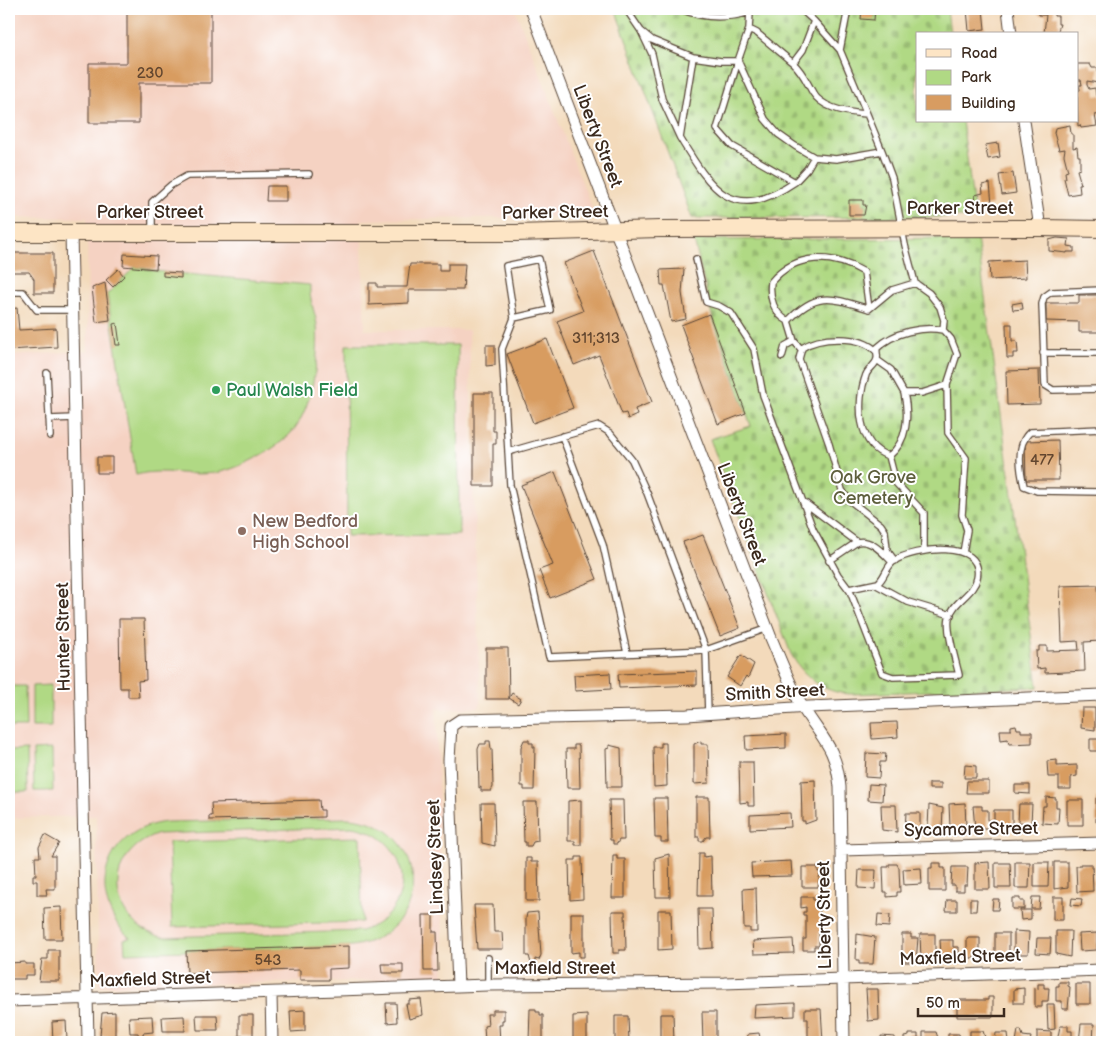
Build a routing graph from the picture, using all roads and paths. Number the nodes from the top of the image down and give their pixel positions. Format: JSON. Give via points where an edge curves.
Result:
{"nodes":[{"id":1,"x":531,"y":9,"type":"edge"},
{"id":2,"x":626,"y":9,"type":"edge"},
{"id":3,"x":681,"y":9,"type":"edge"},
{"id":4,"x":848,"y":9,"type":"edge"},
{"id":5,"x":1008,"y":9,"type":"edge"},
{"id":6,"x":750,"y":10,"type":"edge"},
{"id":7,"x":802,"y":10,"type":"edge"},
{"id":8,"x":814,"y":21,"type":"junction"},
{"id":9,"x":749,"y":29,"type":"junction"},
{"id":10,"x":640,"y":31,"type":"junction"},
{"id":11,"x":1011,"y":32,"type":"edge"},
{"id":12,"x":840,"y":50,"type":"junction"},
{"id":13,"x":693,"y":57,"type":"junction"},
{"id":14,"x":738,"y":61,"type":"junction"},
{"id":15,"x":793,"y":63,"type":"junction"},
{"id":16,"x":867,"y":114,"type":"junction"},
{"id":17,"x":1024,"y":122,"type":"edge"},
{"id":18,"x":680,"y":138,"type":"junction"},
{"id":19,"x":882,"y":151,"type":"junction"},
{"id":20,"x":814,"y":157,"type":"junction"},
{"id":21,"x":309,"y":174,"type":"dead end"},
{"id":22,"x":795,"y":182,"type":"junction"},
{"id":23,"x":903,"y":228,"type":"junction"},
{"id":24,"x":1040,"y":228,"type":"junction"},
{"id":25,"x":1102,"y":229,"type":"edge"},
{"id":26,"x":615,"y":231,"type":"junction"},
{"id":27,"x":71,"y":232,"type":"junction"},
{"id":28,"x":152,"y":232,"type":"junction"},
{"id":29,"x":9,"y":233,"type":"edge"},
{"id":30,"x":696,"y":258,"type":"dead end"},
{"id":31,"x":915,"y":283,"type":"junction"},
{"id":32,"x":1102,"y":290,"type":"edge"},
{"id":33,"x":9,"y":292,"type":"edge"},
{"id":34,"x":869,"y":309,"type":"junction"},
{"id":35,"x":74,"y":310,"type":"junction"},
{"id":36,"x":514,"y":318,"type":"junction"},
{"id":37,"x":788,"y":321,"type":"junction"},
{"id":38,"x":943,"y":330,"type":"junction"},
{"id":39,"x":794,"y":341,"type":"junction"},
{"id":40,"x":801,"y":349,"type":"junction"},
{"id":41,"x":876,"y":351,"type":"junction"},
{"id":42,"x":1043,"y":353,"type":"junction"},
{"id":43,"x":1102,"y":353,"type":"edge"},
{"id":44,"x":782,"y":357,"type":"dead end"},
{"id":45,"x":877,"y":360,"type":"junction"},
{"id":46,"x":46,"y":373,"type":"dead end"},
{"id":47,"x":947,"y":385,"type":"junction"},
{"id":48,"x":1102,"y":389,"type":"edge"},
{"id":49,"x":904,"y":393,"type":"junction"},
{"id":50,"x":76,"y":418,"type":"junction"},
{"id":51,"x":49,"y":419,"type":"junction"},
{"id":52,"x":1102,"y":429,"type":"edge"},
{"id":53,"x":50,"y":436,"type":"dead end"},
{"id":54,"x":562,"y":436,"type":"junction"},
{"id":55,"x":508,"y":452,"type":"junction"},
{"id":56,"x":889,"y":456,"type":"junction"},
{"id":57,"x":1102,"y":492,"type":"edge"},
{"id":58,"x":803,"y":502,"type":"junction"},
{"id":59,"x":857,"y":542,"type":"junction"},
{"id":60,"x":924,"y":549,"type":"junction"},
{"id":61,"x":963,"y":553,"type":"junction"},
{"id":62,"x":830,"y":561,"type":"junction"},
{"id":63,"x":894,"y":561,"type":"junction"},
{"id":64,"x":875,"y":584,"type":"junction"},
{"id":65,"x":849,"y":589,"type":"junction"},
{"id":66,"x":950,"y":614,"type":"junction"},
{"id":67,"x":768,"y":628,"type":"junction"},
{"id":68,"x":706,"y":650,"type":"junction"},
{"id":69,"x":627,"y":653,"type":"junction"},
{"id":70,"x":1102,"y":695,"type":"edge"},
{"id":71,"x":803,"y":708,"type":"junction"},
{"id":72,"x":708,"y":714,"type":"junction"},
{"id":73,"x":452,"y":726,"type":"joint"},
{"id":74,"x":1102,"y":843,"type":"edge"},
{"id":75,"x":840,"y":850,"type":"junction"},
{"id":76,"x":488,"y":958,"type":"dead end"},
{"id":77,"x":1102,"y":970,"type":"edge"},
{"id":78,"x":842,"y":977,"type":"junction"},
{"id":79,"x":488,"y":985,"type":"junction"},
{"id":80,"x":458,"y":986,"type":"junction"},
{"id":81,"x":271,"y":993,"type":"junction"},
{"id":82,"x":86,"y":998,"type":"junction"},
{"id":83,"x":9,"y":1001,"type":"edge"},
{"id":84,"x":88,"y":1042,"type":"edge"},
{"id":85,"x":272,"y":1042,"type":"edge"},
{"id":86,"x":844,"y":1042,"type":"edge"}],
"edges":[{"from":1,"to":26,"type":"street","name":"Liberty Street"},
{"from":2,"to":10,"type":"lane"},
{"from":3,"to":6,"type":"lane","via":[[717,18],[732,17]]},
{"from":4,"to":12,"type":"lane"},
{"from":5,"to":11,"type":"street"},
{"from":6,"to":9,"type":"lane"},
{"from":7,"to":8,"type":"lane"},
{"from":8,"to":12,"type":"lane"},
{"from":8,"to":15,"type":"lane","via":[[803,50]]},
{"from":9,"to":14,"type":"lane"},
{"from":9,"to":15,"type":"lane"},
{"from":10,"to":13,"type":"lane","via":[[652,40]]},
{"from":10,"to":18,"type":"lane","via":[[652,54],[662,99]]},
{"from":12,"to":16,"type":"lane"},
{"from":13,"to":14,"type":"lane"},
{"from":13,"to":18,"type":"lane"},
{"from":14,"to":20,"type":"lane","via":[[765,119],[778,134]]},
{"from":14,"to":22,"type":"lane","via":[[717,129],[732,146]]},
{"from":15,"to":16,"type":"lane","via":[[823,102]]},
{"from":16,"to":19,"type":"lane"},
{"from":17,"to":24,"type":"street"},
{"from":18,"to":22,"type":"lane","via":[[709,183],[732,199],[745,202],[759,200]]},
{"from":19,"to":20,"type":"lane","via":[[854,158]]},
{"from":19,"to":23,"type":"lane","via":[[892,178]]},
{"from":20,"to":22,"type":"lane"},
{"from":21,"to":28,"type":"lane","via":[[187,176],[171,184],[152,202]]},
{"from":23,"to":24,"type":"main road","name":"Parker Street"},
{"from":23,"to":26,"type":"main road","name":"Parker Street"},
{"from":23,"to":31,"type":"lane"},
{"from":24,"to":25,"type":"main road","name":"Parker Street"},
{"from":26,"to":28,"type":"main road","name":"Parker Street"},
{"from":26,"to":67,"type":"street","name":"Liberty Street"},
{"from":27,"to":28,"type":"main road","name":"Parker Street"},
{"from":27,"to":29,"type":"main road","name":"Parker Street"},
{"from":27,"to":35,"type":"street","name":"Hunter Street"},
{"from":30,"to":58,"type":"lane","via":[[706,302],[731,313],[754,349],[763,395]]},
{"from":31,"to":34,"type":"lane","via":[[892,290]]},
{"from":31,"to":38,"type":"lane","via":[[940,306]]},
{"from":32,"to":42,"type":"lane","via":[[1051,292],[1044,297]]},
{"from":33,"to":35,"type":"lane","via":[[23,292],[37,310]]},
{"from":34,"to":37,"type":"lane","via":[[826,298],[807,304]]},
{"from":34,"to":37,"type":"lane","via":[[864,272],[833,260],[804,259],[786,268],[772,282],[775,309],[781,318]]},
{"from":35,"to":50,"type":"street","name":"Hunter Street"},
{"from":36,"to":36,"type":"lane","via":[[506,266],[539,259],[550,310]]},
{"from":36,"to":55,"type":"lane","via":[[502,348]]},
{"from":37,"to":39,"type":"lane"},
{"from":38,"to":41,"type":"lane","via":[[926,328],[901,334],[880,345]]},
{"from":38,"to":47,"type":"lane","via":[[957,354]]},
{"from":39,"to":40,"type":"lane"},
{"from":39,"to":44,"type":"lane","via":[[785,346]]},
{"from":40,"to":41,"type":"lane","via":[[813,341],[828,338],[866,344]]},
{"from":40,"to":63,"type":"lane","via":[[799,358],[842,490],[848,499],[881,525],[887,550]]},
{"from":41,"to":45,"type":"lane"},
{"from":42,"to":43,"type":"lane"},
{"from":42,"to":48,"type":"lane","via":[[1045,385],[1048,388]]},
{"from":45,"to":49,"type":"lane","via":[[895,374]]},
{"from":45,"to":56,"type":"lane","via":[[866,374],[860,414],[871,444],[881,454]]},
{"from":46,"to":51,"type":"lane"},
{"from":47,"to":49,"type":"lane","via":[[922,393]]},
{"from":47,"to":61,"type":"lane","via":[[948,432],[966,458],[967,466],[962,515],[967,530]]},
{"from":49,"to":56,"type":"lane","via":[[906,430],[900,444]]},
{"from":50,"to":51,"type":"lane"},
{"from":50,"to":82,"type":"street","name":"Hunter Street"},
{"from":51,"to":53,"type":"lane"},
{"from":52,"to":57,"type":"lane","via":[[1030,432],[1021,444],[1024,486],[1037,491]]},
{"from":54,"to":55,"type":"lane"},
{"from":54,"to":68,"type":"lane","via":[[598,426],[610,433],[632,460]]},
{"from":54,"to":69,"type":"lane","via":[[603,545]]},
{"from":55,"to":69,"type":"lane","via":[[510,485],[549,657]]},
{"from":56,"to":60,"type":"lane","via":[[896,483],[924,513]]},
{"from":58,"to":59,"type":"lane"},
{"from":58,"to":62,"type":"lane"},
{"from":59,"to":62,"type":"lane"},
{"from":59,"to":63,"type":"lane","via":[[870,543]]},
{"from":60,"to":61,"type":"lane"},
{"from":60,"to":63,"type":"lane"},
{"from":61,"to":66,"type":"lane","via":[[976,566],[977,580]]},
{"from":62,"to":65,"type":"lane"},
{"from":63,"to":64,"type":"lane","via":[[881,582]]},
{"from":64,"to":65,"type":"lane"},
{"from":64,"to":66,"type":"lane","via":[[908,602]]},
{"from":65,"to":66,"type":"lane","via":[[879,667],[888,676],[959,675],[949,627]]},
{"from":67,"to":68,"type":"lane"},
{"from":67,"to":71,"type":"street","name":"Liberty Street"},
{"from":68,"to":69,"type":"lane"},
{"from":68,"to":72,"type":"lane"},
{"from":70,"to":71,"type":"street","name":"Smith Street"},
{"from":71,"to":72,"type":"street","name":"Smith Street"},
{"from":71,"to":75,"type":"street","name":"Liberty Street","via":[[836,761],[840,787]]},
{"from":72,"to":73,"type":"street","name":"Smith Street","via":[[460,720]]},
{"from":73,"to":80,"type":"street","name":"Lindsey Street","via":[[448,760]]},
{"from":74,"to":75,"type":"street","name":"Sycamore Street"},
{"from":75,"to":78,"type":"street","name":"Liberty Street"},
{"from":76,"to":79,"type":"lane"},
{"from":77,"to":78,"type":"street","name":"Maxfield Street"},
{"from":78,"to":79,"type":"street","name":"Maxfield Street","via":[[645,985]]},
{"from":78,"to":86,"type":"street","name":"Liberty Street"},
{"from":79,"to":80,"type":"street","name":"Maxfield Street"},
{"from":80,"to":81,"type":"street","name":"Maxfield Street"},
{"from":81,"to":82,"type":"street","name":"Maxfield Street"},
{"from":81,"to":85,"type":"street"},
{"from":82,"to":83,"type":"street","name":"Maxfield Street"},
{"from":82,"to":84,"type":"street","name":"Hunter Street"}]}
